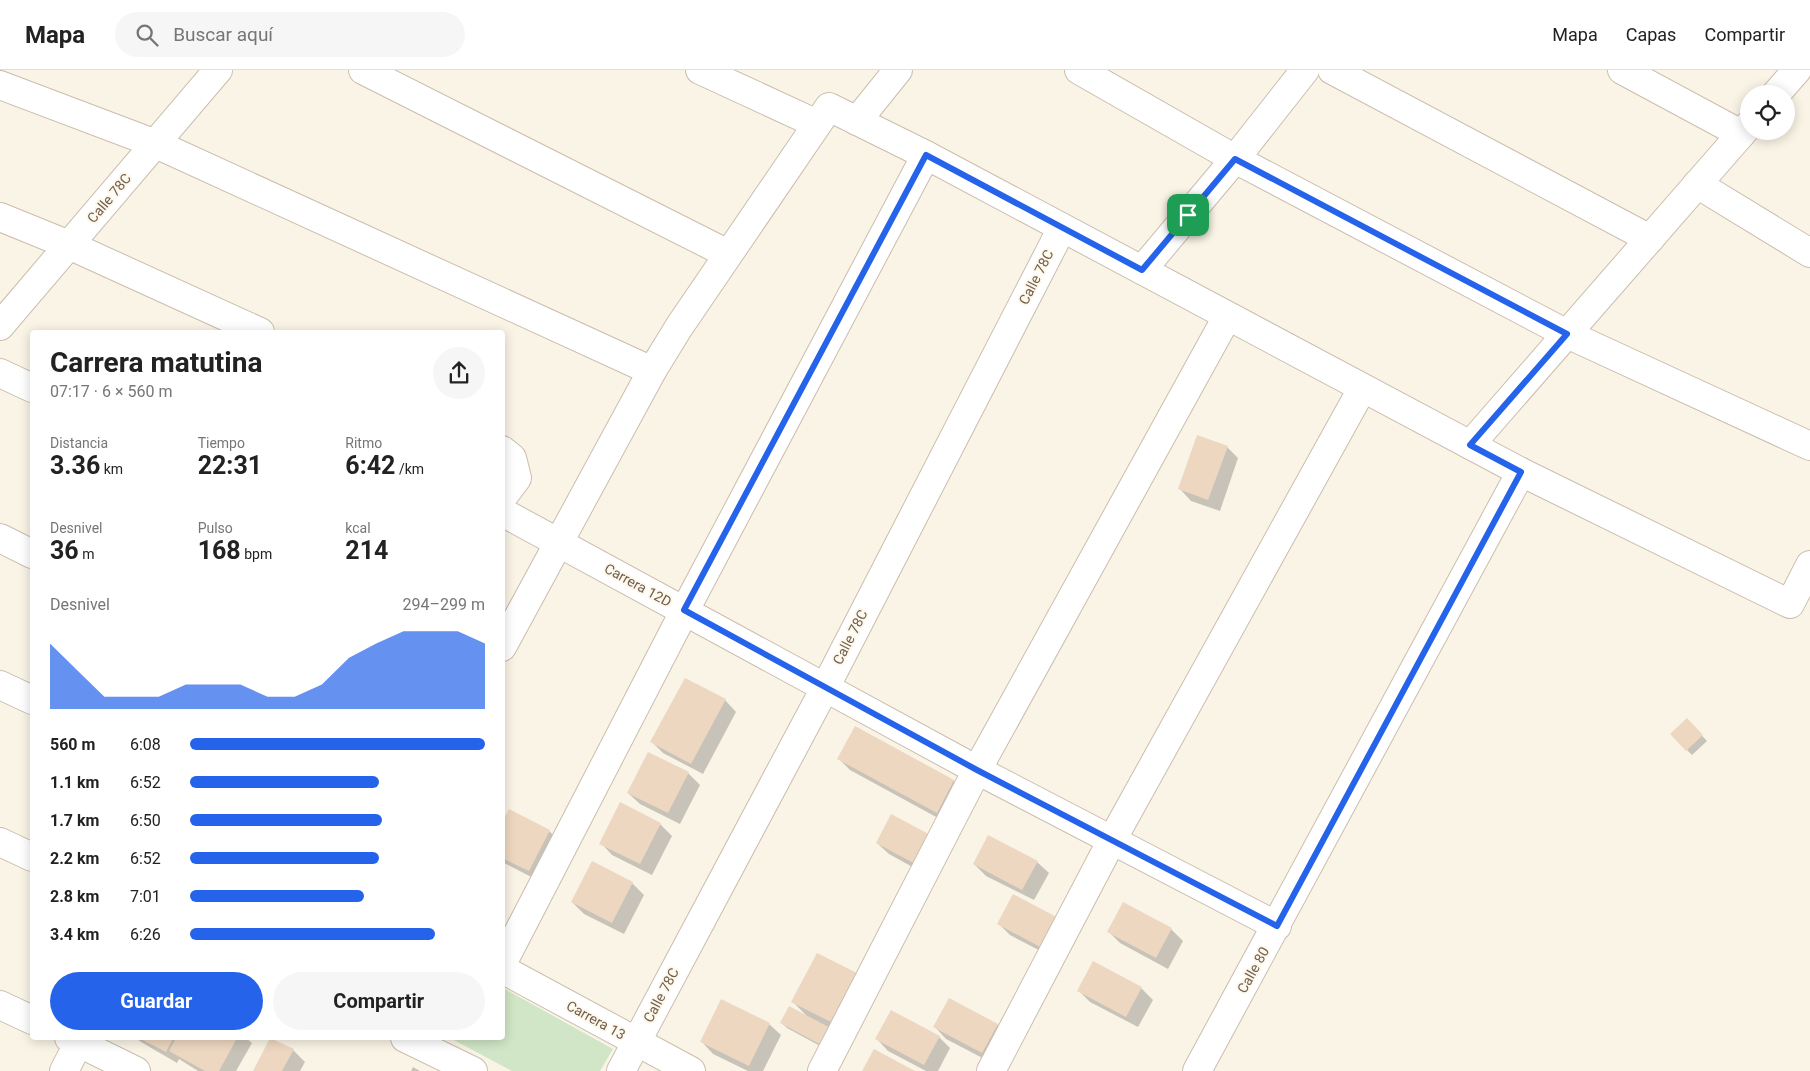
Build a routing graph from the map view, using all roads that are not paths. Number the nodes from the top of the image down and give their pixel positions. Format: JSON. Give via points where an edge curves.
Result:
{"nodes":[{"id":1,"x":218,"y":70,"type":"edge"},
{"id":2,"x":363,"y":70,"type":"edge"},
{"id":3,"x":700,"y":70,"type":"edge"},
{"id":4,"x":898,"y":70,"type":"edge"},
{"id":5,"x":1079,"y":70,"type":"edge"},
{"id":6,"x":1306,"y":70,"type":"edge"},
{"id":7,"x":1332,"y":70,"type":"edge"},
{"id":8,"x":1622,"y":70,"type":"edge"},
{"id":9,"x":1797,"y":70,"type":"edge"},
{"id":10,"x":0,"y":84,"type":"edge"},
{"id":11,"x":1784,"y":85,"type":"edge"},
{"id":12,"x":857,"y":121,"type":"junction"},
{"id":13,"x":817,"y":124,"type":"junction"},
{"id":14,"x":1740,"y":128,"type":"edge"},
{"id":15,"x":1740,"y":136,"type":"edge"},
{"id":16,"x":156,"y":144,"type":"junction"},
{"id":17,"x":926,"y":155,"type":"junction"},
{"id":18,"x":1235,"y":159,"type":"junction"},
{"id":19,"x":1697,"y":184,"type":"junction"},
{"id":20,"x":0,"y":217,"type":"edge"},
{"id":21,"x":1062,"y":228,"type":"junction"},
{"id":22,"x":1650,"y":239,"type":"junction"},
{"id":23,"x":69,"y":245,"type":"junction"},
{"id":24,"x":1810,"y":253,"type":"edge"},
{"id":25,"x":728,"y":254,"type":"junction"},
{"id":26,"x":1142,"y":270,"type":"junction"},
{"id":27,"x":1227,"y":316,"type":"junction"},
{"id":28,"x":0,"y":326,"type":"edge"},
{"id":29,"x":256,"y":330,"type":"edge"},
{"id":30,"x":1567,"y":334,"type":"junction"},
{"id":31,"x":652,"y":371,"type":"junction"},
{"id":32,"x":0,"y":373,"type":"edge"},
{"id":33,"x":30,"y":387,"type":"edge"},
{"id":34,"x":1362,"y":389,"type":"junction"},
{"id":35,"x":1470,"y":445,"type":"junction"},
{"id":36,"x":1810,"y":446,"type":"edge"},
{"id":37,"x":505,"y":452,"type":"edge"},
{"id":38,"x":1521,"y":472,"type":"junction"},
{"id":39,"x":505,"y":494,"type":"edge"},
{"id":40,"x":505,"y":514,"type":"edge"},
{"id":41,"x":0,"y":538,"type":"edge"},
{"id":42,"x":558,"y":542,"type":"junction"},
{"id":43,"x":30,"y":553,"type":"edge"},
{"id":44,"x":1810,"y":565,"type":"edge"},
{"id":45,"x":684,"y":610,"type":"junction"},
{"id":46,"x":505,"y":641,"type":"edge"},
{"id":47,"x":0,"y":685,"type":"edge"},
{"id":48,"x":824,"y":688,"type":"junction"},
{"id":49,"x":30,"y":699,"type":"edge"},
{"id":50,"x":977,"y":770,"type":"junction"},
{"id":51,"x":1112,"y":840,"type":"junction"},
{"id":52,"x":0,"y":842,"type":"edge"},
{"id":53,"x":30,"y":856,"type":"edge"},
{"id":54,"x":1277,"y":926,"type":"junction"},
{"id":55,"x":505,"y":958,"type":"edge"},
{"id":56,"x":505,"y":971,"type":"edge"},
{"id":57,"x":0,"y":1005,"type":"edge"},
{"id":58,"x":30,"y":1019,"type":"edge"},
{"id":59,"x":76,"y":1040,"type":"edge"},
{"id":60,"x":78,"y":1040,"type":"edge"},
{"id":61,"x":409,"y":1040,"type":"edge"},
{"id":62,"x":636,"y":1042,"type":"junction"},
{"id":63,"x":64,"y":1071,"type":"edge"},
{"id":64,"x":136,"y":1071,"type":"edge"},
{"id":65,"x":472,"y":1071,"type":"edge"},
{"id":66,"x":621,"y":1071,"type":"edge"},
{"id":67,"x":691,"y":1071,"type":"edge"},
{"id":68,"x":822,"y":1071,"type":"edge"},
{"id":69,"x":991,"y":1071,"type":"edge"},
{"id":70,"x":1197,"y":1071,"type":"edge"}],
"edges":[{"from":1,"to":16,"type":"street","name":"Calle 78C"},
{"from":2,"to":25,"type":"street"},
{"from":3,"to":13,"type":"street"},
{"from":4,"to":12,"type":"street"},
{"from":5,"to":18,"type":"street"},
{"from":6,"to":18,"type":"street"},
{"from":7,"to":22,"type":"street"},
{"from":8,"to":14,"type":"street"},
{"from":9,"to":11,"type":"street"},
{"from":10,"to":16,"type":"street"},
{"from":12,"to":13,"type":"street","via":[[829,107]]},
{"from":12,"to":17,"type":"street"},
{"from":13,"to":25,"type":"street"},
{"from":15,"to":19,"type":"street"},
{"from":16,"to":23,"type":"street","name":"Calle 78C"},
{"from":16,"to":31,"type":"street"},
{"from":17,"to":21,"type":"street"},
{"from":17,"to":45,"type":"street"},
{"from":18,"to":26,"type":"street"},
{"from":18,"to":30,"type":"street"},
{"from":19,"to":22,"type":"street"},
{"from":19,"to":24,"type":"street"},
{"from":20,"to":23,"type":"street"},
{"from":21,"to":26,"type":"street"},
{"from":21,"to":48,"type":"street","name":"Calle 78C"},
{"from":22,"to":30,"type":"street"},
{"from":23,"to":28,"type":"street","name":"Calle 78C"},
{"from":23,"to":29,"type":"street"},
{"from":25,"to":31,"type":"street"},
{"from":26,"to":27,"type":"street"},
{"from":27,"to":34,"type":"street"},
{"from":27,"to":50,"type":"street"},
{"from":30,"to":35,"type":"street"},
{"from":30,"to":36,"type":"street"},
{"from":31,"to":42,"type":"street"},
{"from":32,"to":33,"type":"street"},
{"from":34,"to":35,"type":"street"},
{"from":34,"to":51,"type":"street"},
{"from":35,"to":38,"type":"street"},
{"from":37,"to":39,"type":"street","via":[[512,458],[517,478]]},
{"from":38,"to":44,"type":"street","via":[[1790,604]]},
{"from":38,"to":54,"type":"street","name":"Calle 80"},
{"from":40,"to":42,"type":"street","name":"Carrera 12D"},
{"from":41,"to":43,"type":"street"},
{"from":42,"to":45,"type":"street","name":"Carrera 12D"},
{"from":42,"to":46,"type":"street"},
{"from":45,"to":48,"type":"street","name":"Carrera 12D"},
{"from":45,"to":55,"type":"street"},
{"from":47,"to":49,"type":"street"},
{"from":48,"to":50,"type":"street","name":"Carrera 12D"},
{"from":48,"to":62,"type":"street","name":"Calle 78C"},
{"from":50,"to":51,"type":"street","name":"Carrera 12D"},
{"from":50,"to":68,"type":"street"},
{"from":51,"to":54,"type":"street","name":"Carrera 12D"},
{"from":51,"to":69,"type":"street"},
{"from":52,"to":53,"type":"street"},
{"from":54,"to":70,"type":"street","name":"Calle 80"},
{"from":56,"to":62,"type":"street","name":"Carrera 13"},
{"from":57,"to":58,"type":"street"},
{"from":59,"to":63,"type":"street"},
{"from":60,"to":64,"type":"street"},
{"from":61,"to":65,"type":"street"},
{"from":62,"to":66,"type":"street","name":"Calle 78C"},
{"from":62,"to":67,"type":"street","name":"Carrera 13"}]}
